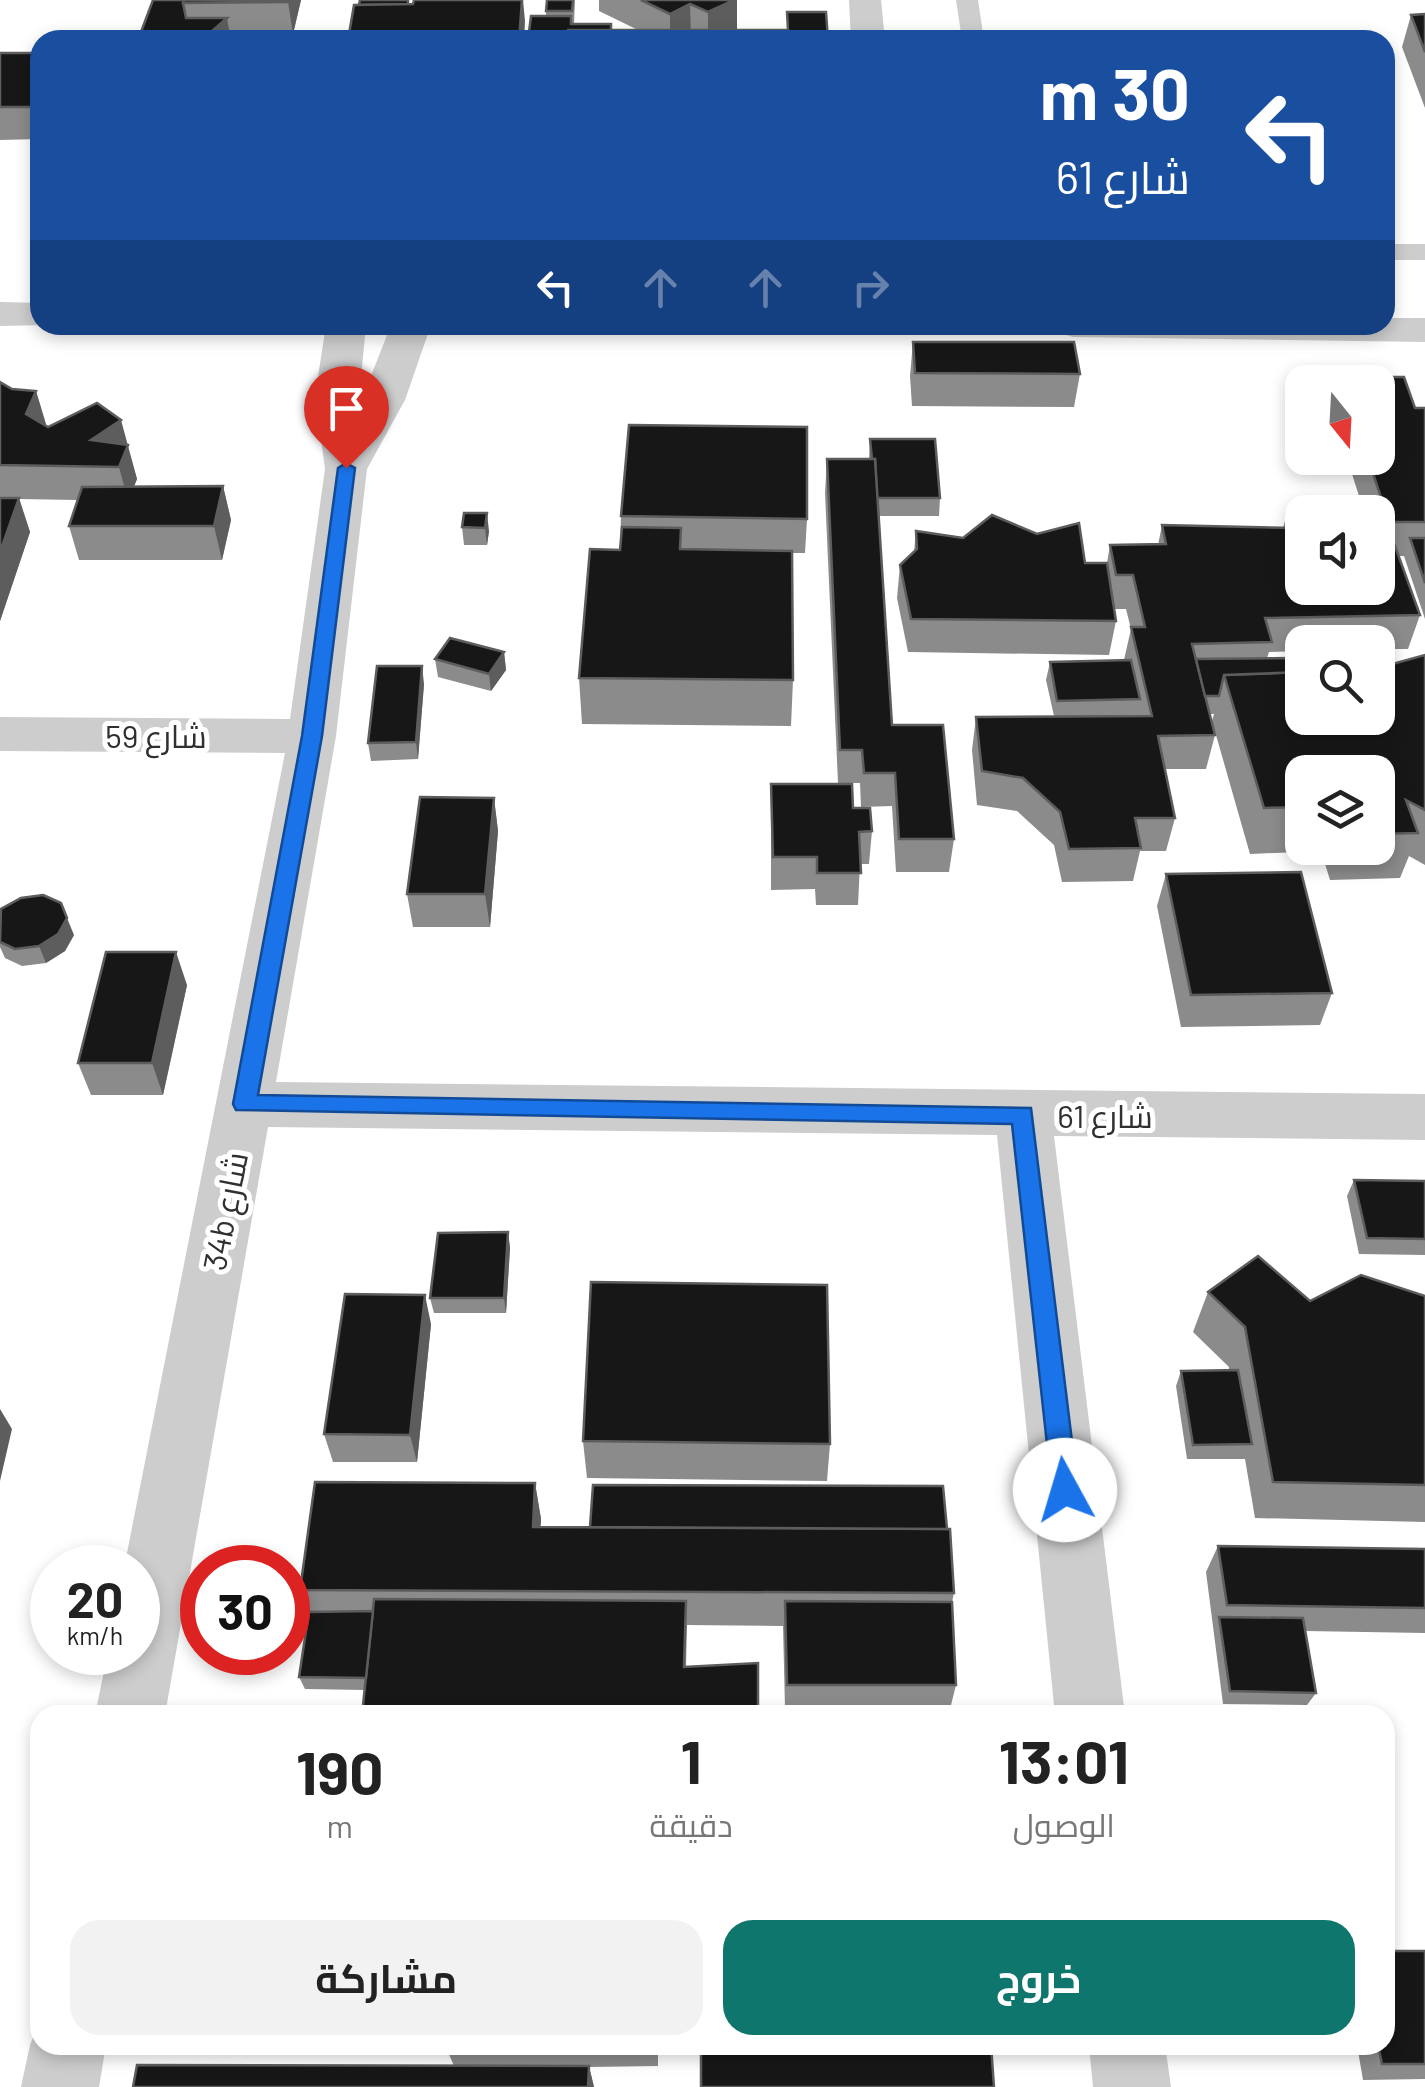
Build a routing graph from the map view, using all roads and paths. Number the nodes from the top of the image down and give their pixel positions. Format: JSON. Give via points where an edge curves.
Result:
{"nodes":[{"id":1,"x":865,"y":0,"type":"edge"},
{"id":2,"x":968,"y":0,"type":"edge"},
{"id":3,"x":867,"y":30,"type":"edge"},
{"id":4,"x":972,"y":30,"type":"edge"},
{"id":5,"x":1395,"y":252,"type":"edge"},
{"id":6,"x":1425,"y":252,"type":"edge"},
{"id":7,"x":0,"y":314,"type":"edge"},
{"id":8,"x":30,"y":315,"type":"edge"},
{"id":9,"x":1395,"y":329,"type":"edge"},
{"id":10,"x":1425,"y":330,"type":"edge"},
{"id":11,"x":345,"y":335,"type":"edge"},
{"id":12,"x":407,"y":335,"type":"edge"},
{"id":13,"x":346,"y":468,"type":"junction"},
{"id":14,"x":0,"y":734,"type":"edge"},
{"id":15,"x":312,"y":736,"type":"junction"},
{"id":16,"x":244,"y":1104,"type":"junction"},
{"id":17,"x":1023,"y":1115,"type":"junction"},
{"id":18,"x":1425,"y":1117,"type":"edge"},
{"id":19,"x":132,"y":1705,"type":"edge"},
{"id":20,"x":1089,"y":1705,"type":"edge"},
{"id":21,"x":66,"y":2055,"type":"edge"},
{"id":22,"x":1128,"y":2055,"type":"edge"},
{"id":23,"x":60,"y":2087,"type":"edge"},
{"id":24,"x":1132,"y":2087,"type":"edge"}],
"edges":[{"from":1,"to":3,"type":"street"},
{"from":2,"to":4,"type":"lane"},
{"from":5,"to":6,"type":"lane"},
{"from":7,"to":8,"type":"street"},
{"from":9,"to":10,"type":"street"},
{"from":11,"to":13,"type":"street","name":"34b شارع","via":[[336,396]]},
{"from":12,"to":13,"type":"street","name":"34b شارع","via":[[384,400]]},
{"from":13,"to":15,"type":"street","name":"34b شارع"},
{"from":14,"to":15,"type":"street","name":"شارع 59"},
{"from":15,"to":16,"type":"street","name":"34b شارع"},
{"from":16,"to":17,"type":"street","name":"شارع 61"},
{"from":16,"to":19,"type":"street","name":"34b شارع"},
{"from":17,"to":18,"type":"street","name":"شارع 61"},
{"from":17,"to":20,"type":"street"},
{"from":21,"to":23,"type":"street"},
{"from":22,"to":24,"type":"street"}]}
